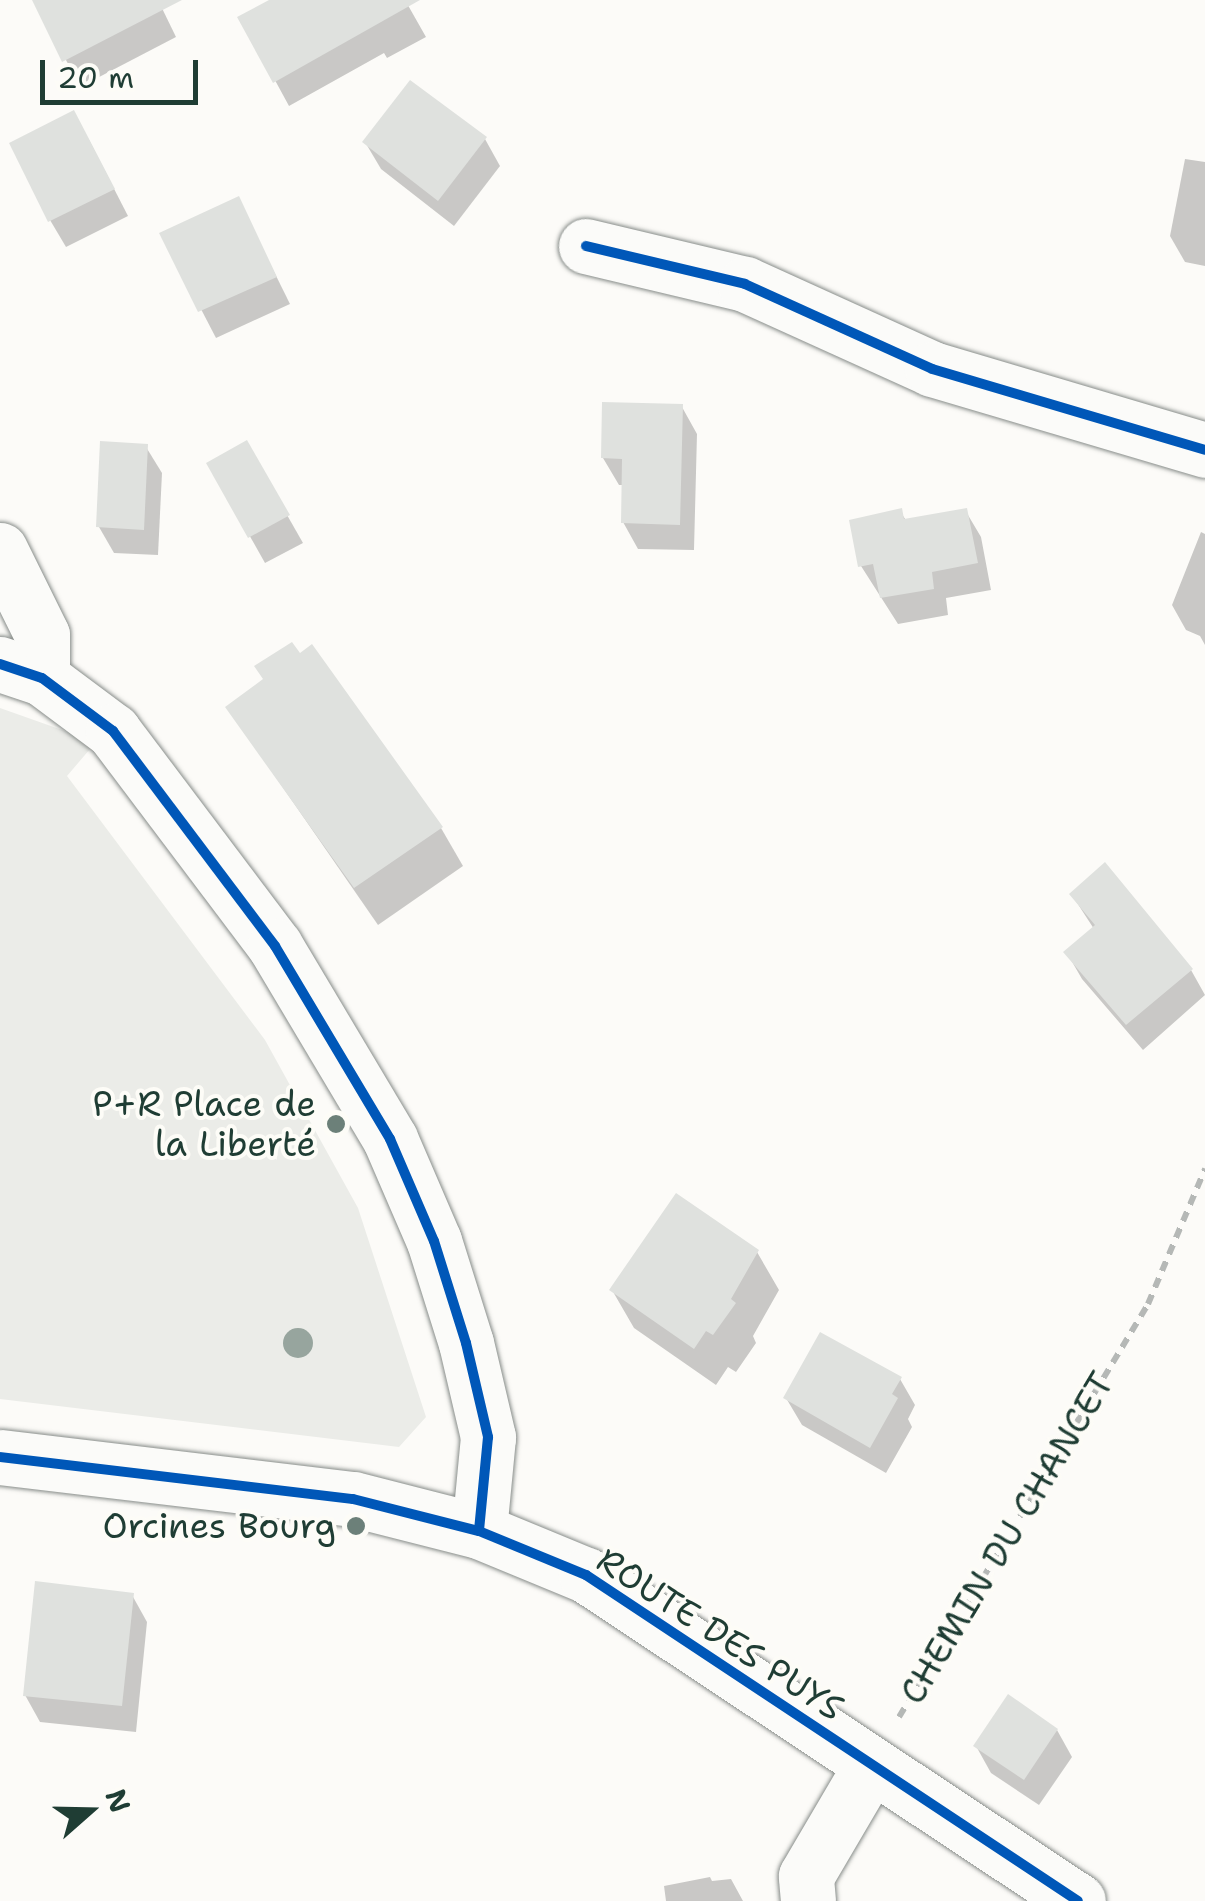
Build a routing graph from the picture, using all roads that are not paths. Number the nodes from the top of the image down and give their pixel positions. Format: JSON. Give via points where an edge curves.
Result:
{"nodes":[{"id":1,"x":586,"y":246,"type":"dead end"},
{"id":2,"x":1205,"y":450,"type":"edge"},
{"id":3,"x":0,"y":550,"type":"edge"},
{"id":4,"x":21,"y":671,"type":"edge"},
{"id":5,"x":0,"y":1457,"type":"edge"},
{"id":6,"x":479,"y":1531,"type":"junction"},
{"id":7,"x":870,"y":1765,"type":"junction"},
{"id":8,"x":808,"y":1901,"type":"edge"},
{"id":9,"x":1078,"y":1901,"type":"edge"}],
"edges":[{"from":1,"to":2,"type":"street","via":[[745,284],[932,368]]},
{"from":3,"to":4,"type":"street","via":[[42,635]]},
{"from":4,"to":6,"type":"street","via":[[113,731],[275,946],[390,1138],[434,1241],[488,1437]]},
{"from":5,"to":6,"type":"street","name":"ROUTE DES PUYS","via":[[352,1499]]},
{"from":6,"to":7,"type":"street","name":"ROUTE DES PUYS","via":[[586,1575]]},
{"from":7,"to":8,"type":"street","via":[[806,1876]]},
{"from":7,"to":9,"type":"street","name":"ROUTE DES PUYS"}]}
